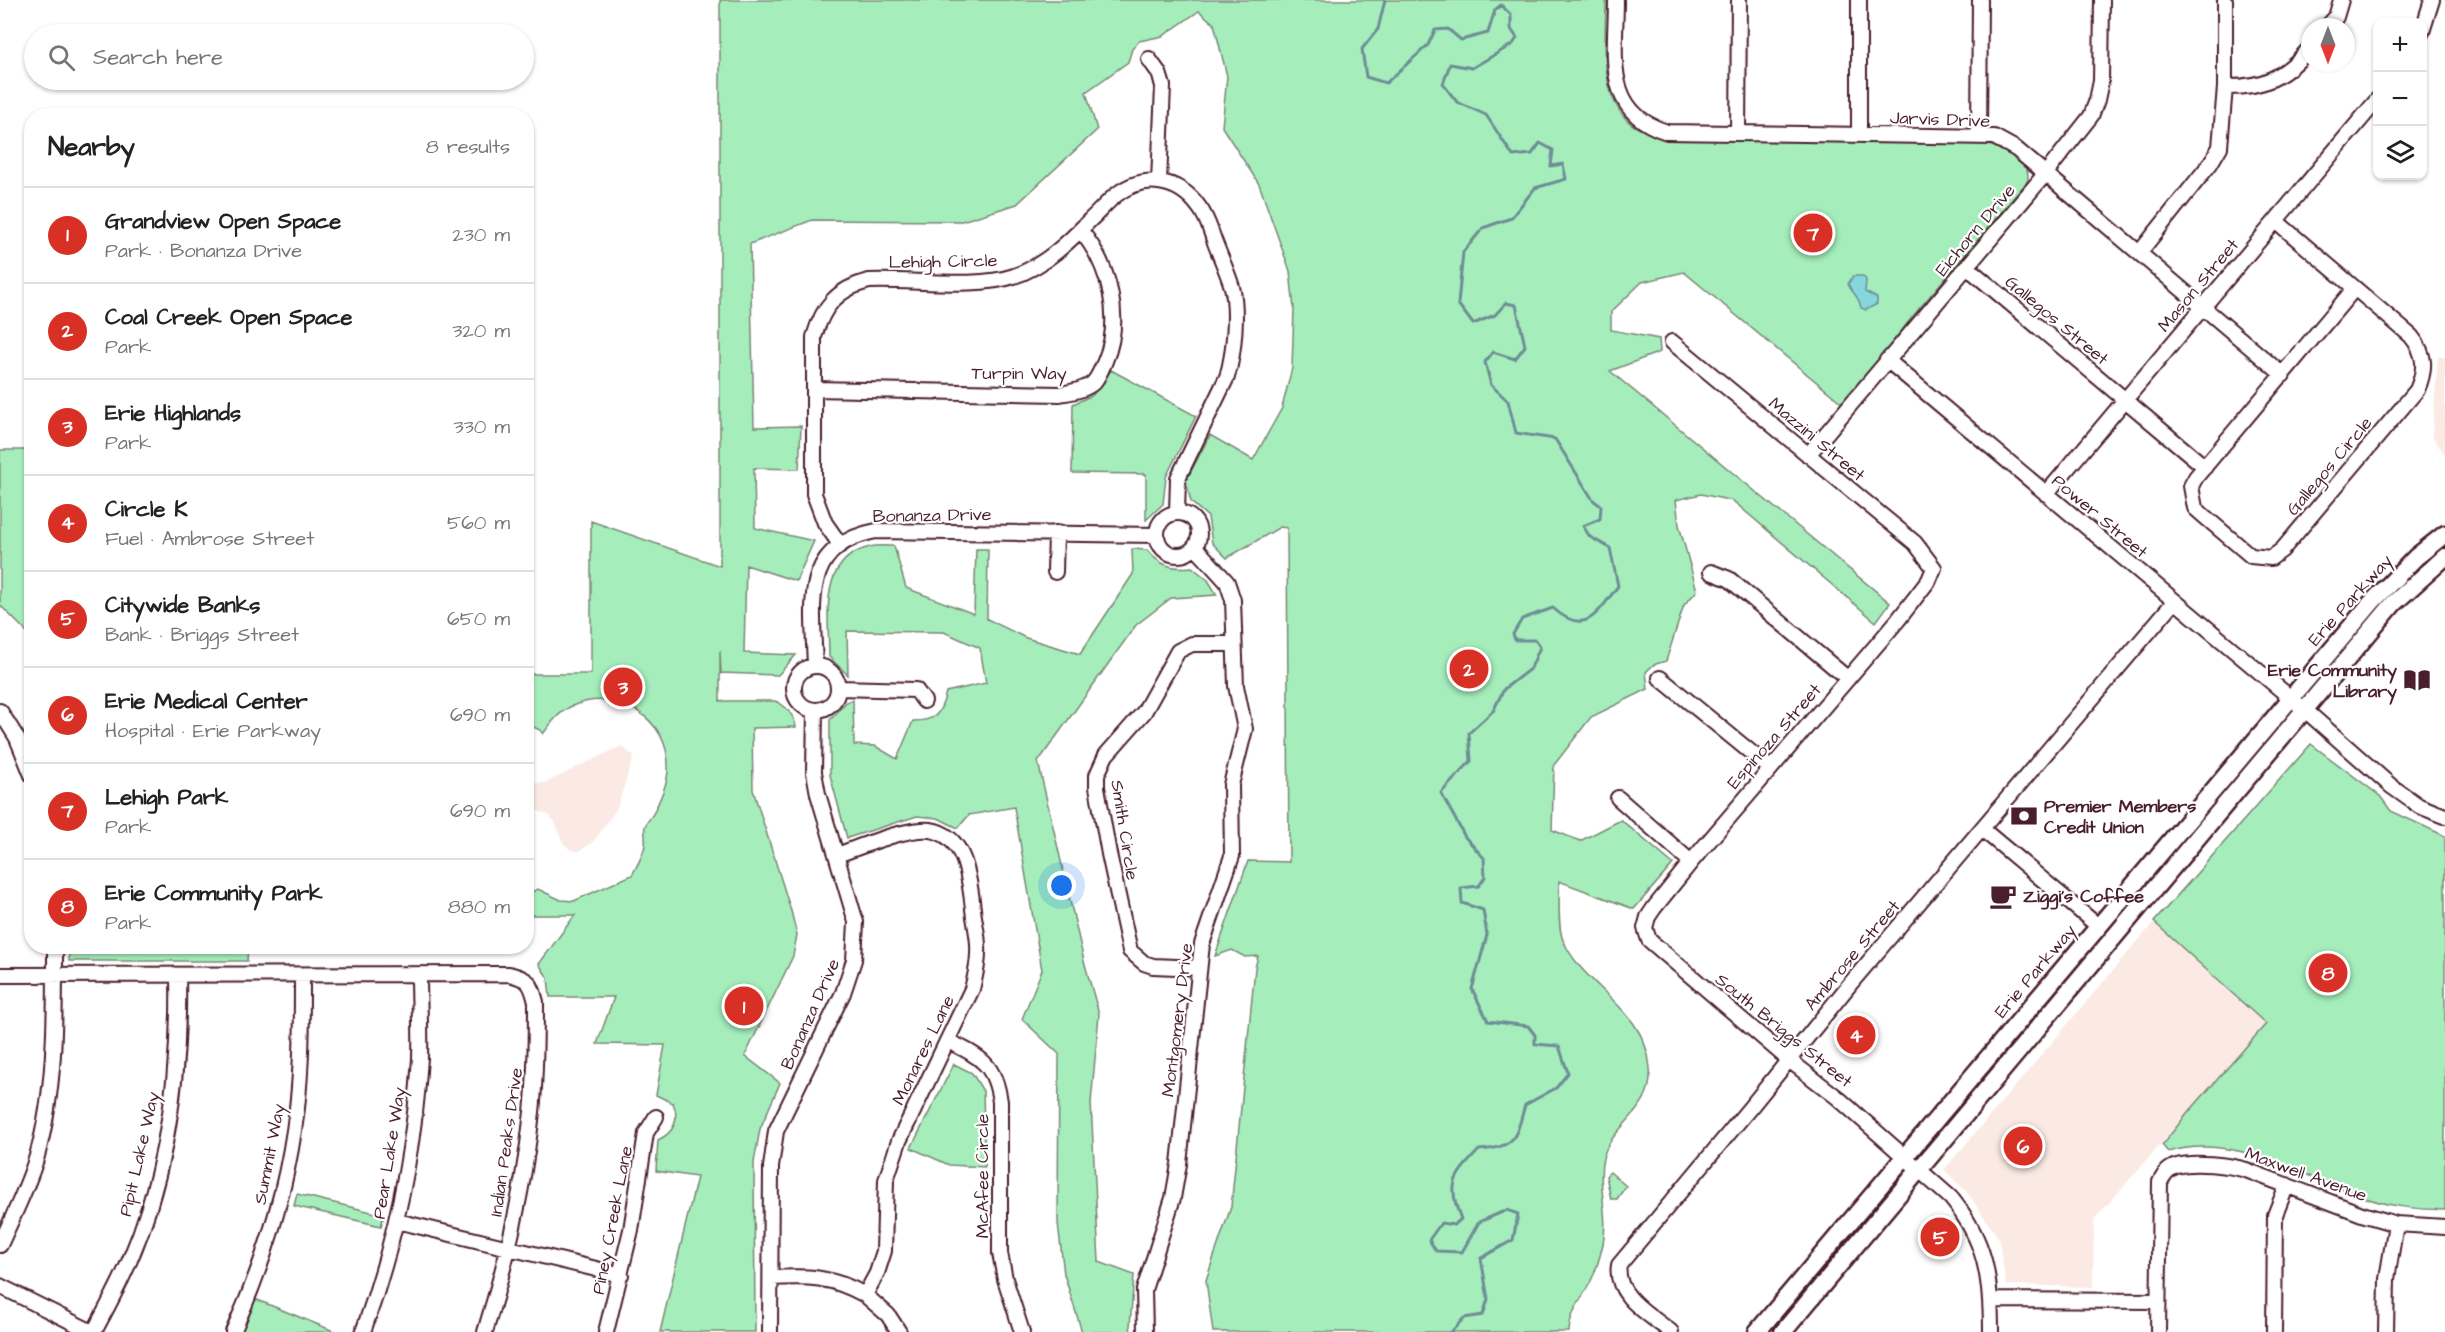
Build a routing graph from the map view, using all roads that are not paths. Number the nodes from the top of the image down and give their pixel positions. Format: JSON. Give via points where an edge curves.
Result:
{"nodes":[{"id":1,"x":1616,"y":0,"type":"edge"},
{"id":2,"x":1738,"y":0,"type":"edge"},
{"id":3,"x":1860,"y":0,"type":"edge"},
{"id":4,"x":1980,"y":0,"type":"edge"},
{"id":5,"x":2102,"y":0,"type":"edge"},
{"id":6,"x":2225,"y":0,"type":"edge"},
{"id":7,"x":2342,"y":0,"type":"edge"},
{"id":8,"x":2432,"y":0,"type":"edge"},
{"id":9,"x":2335,"y":18,"type":"edge"},
{"id":10,"x":2426,"y":18,"type":"edge"},
{"id":11,"x":2301,"y":58,"type":"edge"},
{"id":12,"x":1149,"y":59,"type":"dead end"},
{"id":13,"x":2225,"y":87,"type":"junction"},
{"id":14,"x":2373,"y":105,"type":"edge"},
{"id":15,"x":1738,"y":133,"type":"junction"},
{"id":16,"x":1859,"y":134,"type":"junction"},
{"id":17,"x":1979,"y":135,"type":"junction"},
{"id":18,"x":2046,"y":173,"type":"junction"},
{"id":19,"x":1159,"y":182,"type":"junction"},
{"id":20,"x":2276,"y":221,"type":"junction"},
{"id":21,"x":1080,"y":231,"type":"junction"},
{"id":22,"x":2139,"y":252,"type":"junction"},
{"id":23,"x":1967,"y":267,"type":"junction"},
{"id":24,"x":2354,"y":289,"type":"junction"},
{"id":25,"x":2203,"y":307,"type":"junction"},
{"id":26,"x":1672,"y":342,"type":"dead end"},
{"id":27,"x":1887,"y":360,"type":"junction"},
{"id":28,"x":2283,"y":375,"type":"junction"},
{"id":29,"x":814,"y":389,"type":"junction"},
{"id":30,"x":2124,"y":400,"type":"junction"},
{"id":31,"x":1808,"y":455,"type":"junction"},
{"id":32,"x":2205,"y":467,"type":"junction"},
{"id":33,"x":2046,"y":494,"type":"junction"},
{"id":34,"x":1176,"y":513,"type":"junction"},
{"id":35,"x":1053,"y":532,"type":"junction"},
{"id":36,"x":2445,"y":534,"type":"edge"},
{"id":37,"x":1157,"y":535,"type":"junction"},
{"id":38,"x":839,"y":543,"type":"junction"},
{"id":39,"x":1195,"y":547,"type":"junction"},
{"id":40,"x":2445,"y":557,"type":"edge"},
{"id":41,"x":1934,"y":568,"type":"joint"},
{"id":42,"x":1055,"y":572,"type":"dead end"},
{"id":43,"x":1711,"y":572,"type":"dead end"},
{"id":44,"x":2174,"y":602,"type":"junction"},
{"id":45,"x":1234,"y":644,"type":"junction"},
{"id":46,"x":815,"y":666,"type":"junction"},
{"id":47,"x":1660,"y":678,"type":"dead end"},
{"id":48,"x":1848,"y":678,"type":"junction"},
{"id":49,"x":838,"y":688,"type":"junction"},
{"id":50,"x":2290,"y":698,"type":"junction"},
{"id":51,"x":924,"y":701,"type":"dead end"},
{"id":52,"x":815,"y":710,"type":"junction"},
{"id":53,"x":2305,"y":710,"type":"junction"},
{"id":54,"x":0,"y":711,"type":"edge"},
{"id":55,"x":24,"y":755,"type":"edge"},
{"id":56,"x":1770,"y":768,"type":"junction"},
{"id":57,"x":1618,"y":798,"type":"dead end"},
{"id":58,"x":2445,"y":816,"type":"edge"},
{"id":59,"x":1982,"y":830,"type":"junction"},
{"id":60,"x":837,"y":855,"type":"junction"},
{"id":61,"x":1691,"y":862,"type":"junction"},
{"id":62,"x":2098,"y":926,"type":"junction"},
{"id":63,"x":1645,"y":928,"type":"joint"},
{"id":64,"x":55,"y":954,"type":"edge"},
{"id":65,"x":1199,"y":968,"type":"junction"},
{"id":66,"x":0,"y":975,"type":"edge"},
{"id":67,"x":55,"y":975,"type":"junction"},
{"id":68,"x":178,"y":975,"type":"junction"},
{"id":69,"x":420,"y":975,"type":"junction"},
{"id":70,"x":302,"y":976,"type":"junction"},
{"id":71,"x":948,"y":1041,"type":"junction"},
{"id":72,"x":1789,"y":1060,"type":"junction"},
{"id":73,"x":656,"y":1117,"type":"dead end"},
{"id":74,"x":1905,"y":1156,"type":"junction"},
{"id":75,"x":1920,"y":1168,"type":"junction"},
{"id":76,"x":2286,"y":1185,"type":"junction"},
{"id":77,"x":397,"y":1221,"type":"junction"},
{"id":78,"x":2396,"y":1224,"type":"junction"},
{"id":79,"x":2445,"y":1227,"type":"edge"},
{"id":80,"x":0,"y":1245,"type":"edge"},
{"id":81,"x":508,"y":1249,"type":"junction"},
{"id":82,"x":621,"y":1275,"type":"junction"},
{"id":83,"x":771,"y":1278,"type":"junction"},
{"id":84,"x":0,"y":1286,"type":"edge"},
{"id":85,"x":865,"y":1295,"type":"junction"},
{"id":86,"x":1991,"y":1300,"type":"junction"},
{"id":87,"x":2158,"y":1301,"type":"junction"},
{"id":88,"x":93,"y":1332,"type":"edge"},
{"id":89,"x":233,"y":1332,"type":"edge"},
{"id":90,"x":363,"y":1332,"type":"edge"},
{"id":91,"x":485,"y":1332,"type":"edge"},
{"id":92,"x":606,"y":1332,"type":"edge"},
{"id":93,"x":770,"y":1332,"type":"edge"},
{"id":94,"x":899,"y":1332,"type":"edge"},
{"id":95,"x":1022,"y":1332,"type":"edge"},
{"id":96,"x":1144,"y":1332,"type":"edge"},
{"id":97,"x":1671,"y":1332,"type":"edge"},
{"id":98,"x":1757,"y":1332,"type":"edge"},
{"id":99,"x":1783,"y":1332,"type":"edge"},
{"id":100,"x":1990,"y":1332,"type":"edge"},
{"id":101,"x":2158,"y":1332,"type":"edge"},
{"id":102,"x":2274,"y":1332,"type":"edge"},
{"id":103,"x":2386,"y":1332,"type":"edge"}],
"edges":[{"from":1,"to":15,"type":"street","name":"Jarvis Drive","via":[[1616,79],[1620,94],[1633,111],[1651,127],[1667,132]]},
{"from":2,"to":15,"type":"street"},
{"from":3,"to":16,"type":"street"},
{"from":4,"to":17,"type":"street"},
{"from":5,"to":18,"type":"street","name":"Eichorn Drive","via":[[2101,81],[2097,100],[2091,116]]},
{"from":6,"to":13,"type":"street"},
{"from":7,"to":9,"type":"street"},
{"from":8,"to":10,"type":"street"},
{"from":11,"to":13,"type":"street","via":[[2276,79]]},
{"from":12,"to":19,"type":"street","via":[[1163,86]]},
{"from":13,"to":22,"type":"street","via":[[2220,147]]},
{"from":14,"to":20,"type":"street","name":"Mason Street"},
{"from":15,"to":16,"type":"street","name":"Jarvis Drive"},
{"from":16,"to":17,"type":"street","name":"Jarvis Drive"},
{"from":17,"to":18,"type":"street","name":"Jarvis Drive","via":[[1994,137],[2016,149]]},
{"from":18,"to":22,"type":"street","name":"Jarvis Drive"},
{"from":18,"to":23,"type":"street","name":"Eichorn Drive"},
{"from":19,"to":21,"type":"street","name":"Lehigh Circle","via":[[1131,185]]},
{"from":19,"to":34,"type":"street","via":[[1186,194],[1202,212],[1234,302],[1232,360],[1179,478]]},
{"from":20,"to":24,"type":"street","name":"Gallegos Circle"},
{"from":20,"to":25,"type":"street","name":"Mason Street"},
{"from":21,"to":29,"type":"street","name":"Lehigh Circle","via":[[1048,257],[1014,276],[977,281],[869,281],[841,293],[820,319],[814,337]]},
{"from":21,"to":29,"type":"street","name":"Turpin Way","via":[[1096,253],[1113,304],[1113,337],[1094,382],[1060,394]]},
{"from":22,"to":25,"type":"street","name":"Jarvis Drive"},
{"from":23,"to":27,"type":"street","name":"Eichorn Drive"},
{"from":23,"to":30,"type":"street","name":"Gallegos Street"},
{"from":24,"to":28,"type":"street","name":"Gallegos Circle"},
{"from":24,"to":32,"type":"street","name":"Gallegos Circle","via":[[2419,346],[2424,358],[2417,390],[2276,555],[2251,556],[2195,508],[2191,486]]},
{"from":25,"to":28,"type":"street","name":"Jarvis Drive"},
{"from":25,"to":30,"type":"street","name":"Mason Street"},
{"from":26,"to":31,"type":"street","name":"Mazzini Street"},
{"from":27,"to":31,"type":"street","name":"Eichorn Drive"},
{"from":27,"to":33,"type":"street","name":"Power Street"},
{"from":28,"to":32,"type":"street","name":"Gallegos Circle"},
{"from":29,"to":38,"type":"street","name":"Lehigh Circle","via":[[814,494],[825,523]]},
{"from":30,"to":32,"type":"street"},
{"from":30,"to":33,"type":"street","name":"Mason Street"},
{"from":31,"to":41,"type":"street","name":"Mazzini Street","via":[[1915,543]]},
{"from":33,"to":44,"type":"street","name":"Power Street"},
{"from":34,"to":37,"type":"street","via":[[1164,518]]},
{"from":34,"to":39,"type":"street","via":[[1195,521],[1199,534]]},
{"from":35,"to":37,"type":"street"},
{"from":35,"to":38,"type":"street","name":"Bonanza Drive","via":[[876,531]]},
{"from":35,"to":42,"type":"street"},
{"from":36,"to":50,"type":"main road","name":"Erie Parkway","via":[[2391,581]]},
{"from":37,"to":39,"type":"street","via":[[1168,553],[1182,555]]},
{"from":38,"to":46,"type":"street","via":[[825,558],[816,581]]},
{"from":39,"to":45,"type":"street","name":"Montgomery Drive","via":[[1227,582],[1233,600]]},
{"from":40,"to":53,"type":"main road","name":"Erie Parkway","via":[[2394,603]]},
{"from":41,"to":48,"type":"street","name":"Espinoza Street","via":[[1929,580]]},
{"from":43,"to":48,"type":"street","via":[[1729,579]]},
{"from":44,"to":50,"type":"street","name":"Power Street"},
{"from":44,"to":59,"type":"street","name":"Ambrose Street"},
{"from":45,"to":65,"type":"street","name":"Montgomery Drive","via":[[1236,686],[1245,729],[1231,785],[1232,856],[1202,944]]},
{"from":45,"to":65,"type":"street","name":"Smith Circle","via":[[1192,644],[1179,651],[1144,712],[1106,755],[1097,776],[1130,951],[1153,966]]},
{"from":46,"to":49,"type":"street","via":[[834,675]]},
{"from":46,"to":52,"type":"street","via":[[800,672],[794,686],[802,705]]},
{"from":47,"to":56,"type":"street"},
{"from":48,"to":56,"type":"street","name":"Espinoza Street"},
{"from":49,"to":51,"type":"street","via":[[916,690]]},
{"from":49,"to":52,"type":"street","via":[[831,704]]},
{"from":50,"to":53,"type":"street","name":"Power Street"},
{"from":50,"to":62,"type":"main road","name":"Erie Parkway"},
{"from":52,"to":60,"type":"street","name":"Bonanza Drive","via":[[814,772]]},
{"from":53,"to":58,"type":"street","name":"Power Street","via":[[2391,786],[2419,806]]},
{"from":53,"to":75,"type":"main road","name":"Erie Parkway"},
{"from":54,"to":55,"type":"street"},
{"from":56,"to":61,"type":"street","name":"Espinoza Street"},
{"from":57,"to":61,"type":"street"},
{"from":59,"to":62,"type":"street"},
{"from":59,"to":72,"type":"street","name":"Ambrose Street"},
{"from":60,"to":71,"type":"street","name":"Monares Lane","via":[[912,831],[930,830],[958,849],[967,868],[978,951],[977,973]]},
{"from":60,"to":83,"type":"street","name":"Bonanza Drive","via":[[856,922],[854,960],[843,993],[776,1131],[771,1167]]},
{"from":61,"to":63,"type":"street","name":"Espinoza Street","via":[[1648,917]]},
{"from":62,"to":74,"type":"main road","name":"Erie Parkway"},
{"from":63,"to":72,"type":"street","name":"South Briggs Street","via":[[1649,940]]},
{"from":64,"to":67,"type":"street"},
{"from":65,"to":96,"type":"street","name":"Montgomery Drive","via":[[1179,1164],[1173,1198],[1144,1290]]},
{"from":66,"to":67,"type":"street","name":"Indian Peaks Drive"},
{"from":67,"to":68,"type":"street","name":"Indian Peaks Drive"},
{"from":67,"to":80,"type":"street","via":[[53,1073],[46,1118],[36,1158]]},
{"from":68,"to":70,"type":"street","name":"Indian Peaks Drive"},
{"from":68,"to":88,"type":"street","name":"Pipit Lake Way","via":[[176,1070],[168,1128],[129,1262]]},
{"from":69,"to":70,"type":"street","name":"Indian Peaks Drive"},
{"from":69,"to":77,"type":"street","name":"Pear Lake Way","via":[[417,1090]]},
{"from":69,"to":81,"type":"street","name":"Indian Peaks Drive","via":[[509,974],[532,985],[536,1002],[532,1112]]},
{"from":70,"to":89,"type":"street","name":"Summit Way","via":[[302,1043],[288,1163],[255,1284]]},
{"from":71,"to":85,"type":"street","name":"Monares Lane","via":[[899,1141],[886,1180],[885,1251]]},
{"from":71,"to":95,"type":"street","name":"McAfee Circle","via":[[975,1055],[996,1077],[1000,1102],[1000,1254]]},
{"from":72,"to":74,"type":"street","name":"South Briggs Street"},
{"from":72,"to":97,"type":"street","name":"Ambrose Street","via":[[1618,1265],[1621,1287]]},
{"from":73,"to":82,"type":"street","name":"Piney Creek Lane","via":[[646,1133]]},
{"from":74,"to":75,"type":"street","name":"South Briggs Street"},
{"from":74,"to":98,"type":"main road","name":"Erie Parkway"},
{"from":75,"to":86,"type":"street","name":"South Briggs Street","via":[[1965,1215],[1984,1256]]},
{"from":75,"to":99,"type":"main road","name":"Erie Parkway"},
{"from":76,"to":78,"type":"street","name":"Maxwell Avenue"},
{"from":76,"to":87,"type":"street","name":"Maxwell Avenue","via":[[2230,1166],[2177,1166],[2165,1173],[2160,1182]]},
{"from":76,"to":102,"type":"street","via":[[2275,1215]]},
{"from":77,"to":81,"type":"street"},
{"from":77,"to":90,"type":"street","name":"Pear Lake Way"},
{"from":78,"to":79,"type":"street","name":"Maxwell Avenue"},
{"from":78,"to":103,"type":"street","via":[[2387,1279]]},
{"from":81,"to":82,"type":"street"},
{"from":81,"to":91,"type":"street","name":"Indian Peaks Drive"},
{"from":82,"to":92,"type":"street","name":"Piney Creek Lane"},
{"from":83,"to":85,"type":"street","via":[[822,1277]]},
{"from":83,"to":93,"type":"street","name":"Bonanza Drive"},
{"from":84,"to":88,"type":"street"},
{"from":85,"to":94,"type":"street","via":[[888,1315]]},
{"from":86,"to":87,"type":"street"},
{"from":86,"to":100,"type":"street","name":"South Briggs Street"},
{"from":87,"to":101,"type":"street","name":"Maxwell Avenue"}]}
